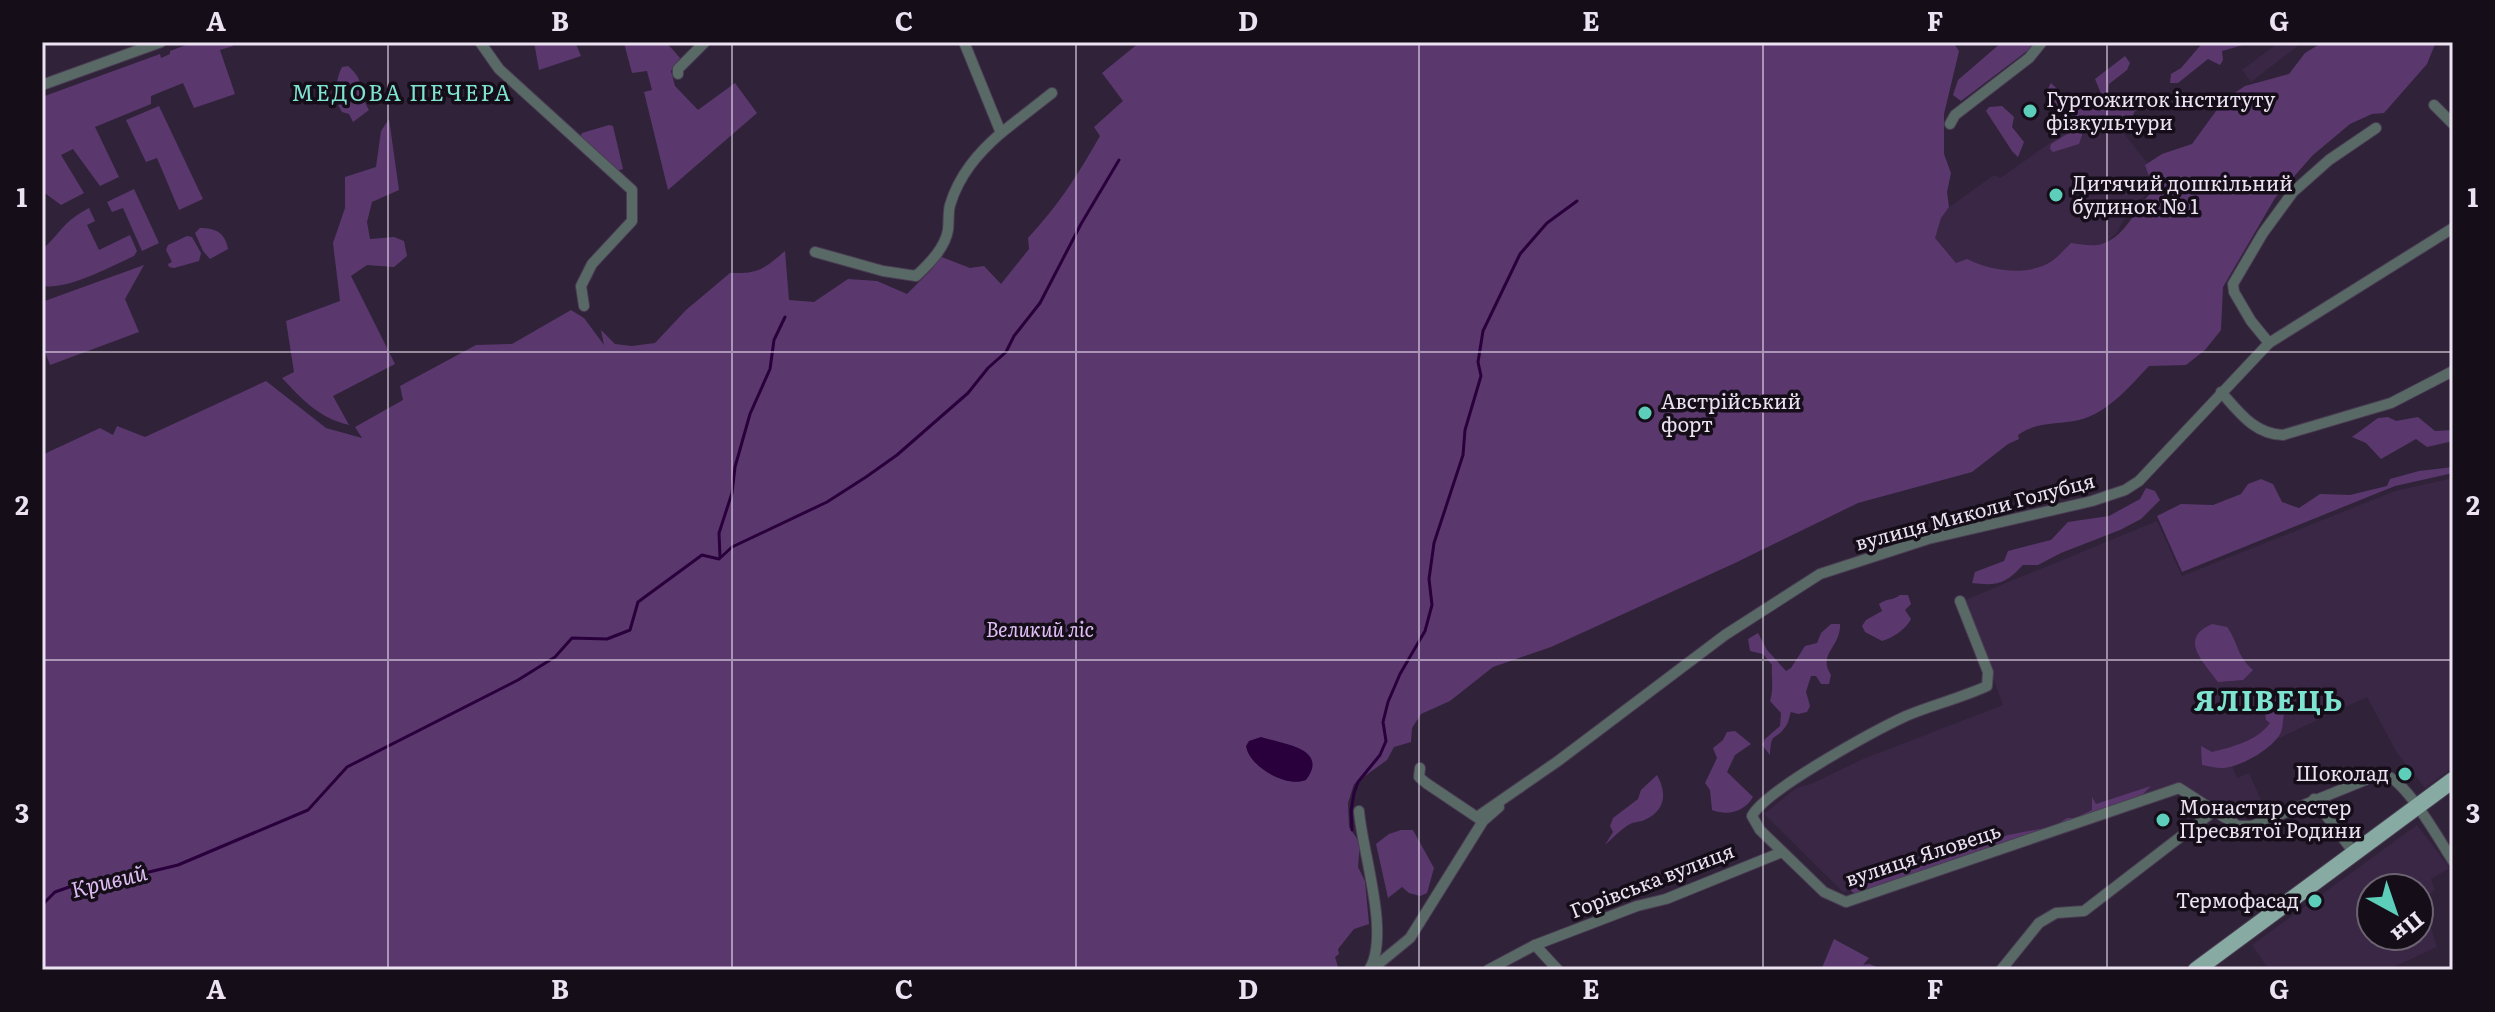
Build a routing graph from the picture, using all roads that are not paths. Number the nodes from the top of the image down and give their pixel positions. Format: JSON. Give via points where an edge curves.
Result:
{"nodes":[{"id":1,"x":161,"y":42,"type":"edge"},
{"id":2,"x":480,"y":42,"type":"edge"},
{"id":3,"x":705,"y":42,"type":"edge"},
{"id":4,"x":964,"y":42,"type":"edge"},
{"id":5,"x":2042,"y":42,"type":"edge"},
{"id":6,"x":678,"y":74,"type":"dead end"},
{"id":7,"x":42,"y":85,"type":"edge"},
{"id":8,"x":1052,"y":93,"type":"dead end"},
{"id":9,"x":2434,"y":105,"type":"dead end"},
{"id":10,"x":1950,"y":124,"type":"dead end"},
{"id":11,"x":2453,"y":124,"type":"edge"},
{"id":12,"x":2376,"y":128,"type":"dead end"},
{"id":13,"x":1001,"y":133,"type":"junction"},
{"id":14,"x":2453,"y":228,"type":"edge"},
{"id":15,"x":815,"y":252,"type":"dead end"},
{"id":16,"x":584,"y":306,"type":"dead end"},
{"id":17,"x":2269,"y":343,"type":"junction"},
{"id":18,"x":2453,"y":371,"type":"edge"},
{"id":19,"x":2221,"y":392,"type":"junction"},
{"id":20,"x":1960,"y":601,"type":"dead end"},
{"id":21,"x":1420,"y":768,"type":"dead end"},
{"id":22,"x":2453,"y":780,"type":"edge"},
{"id":23,"x":2314,"y":799,"type":"junction"},
{"id":24,"x":2417,"y":806,"type":"junction"},
{"id":25,"x":1359,"y":811,"type":"dead end"},
{"id":26,"x":2214,"y":811,"type":"junction"},
{"id":27,"x":1480,"y":819,"type":"junction"},
{"id":28,"x":1782,"y":852,"type":"junction"},
{"id":29,"x":2354,"y":853,"type":"junction"},
{"id":30,"x":2453,"y":861,"type":"edge"},
{"id":31,"x":1535,"y":945,"type":"junction"},
{"id":32,"x":1370,"y":970,"type":"edge"},
{"id":33,"x":1488,"y":970,"type":"edge"},
{"id":34,"x":1558,"y":970,"type":"edge"},
{"id":35,"x":2001,"y":970,"type":"edge"},
{"id":36,"x":2196,"y":970,"type":"edge"}],
"edges":[{"from":1,"to":7,"type":"street"},
{"from":2,"to":16,"type":"street","via":[[499,69],[632,190],[632,221],[592,264],[581,286]]},
{"from":3,"to":6,"type":"street"},
{"from":4,"to":13,"type":"street"},
{"from":5,"to":10,"type":"street"},
{"from":8,"to":13,"type":"street"},
{"from":9,"to":11,"type":"street"},
{"from":12,"to":17,"type":"street","via":[[2293,192],[2233,284],[2241,306]]},
{"from":13,"to":15,"type":"street","via":[[983,148],[958,184],[947,234],[916,276]]},
{"from":14,"to":17,"type":"street","name":"вулиця Миколи Голубця"},
{"from":17,"to":19,"type":"street","name":"вулиця Миколи Голубця"},
{"from":18,"to":19,"type":"street","via":[[2391,403],[2283,435],[2254,427]]},
{"from":19,"to":27,"type":"street","name":"вулиця Миколи Голубця","via":[[2158,464],[2125,490],[1928,539],[1811,579],[1725,635]]},
{"from":20,"to":28,"type":"street","name":"вулиця Яловець","via":[[1988,672],[1987,686],[1906,717],[1762,802],[1752,816]]},
{"from":21,"to":27,"type":"street","via":[[1419,777],[1426,783]]},
{"from":22,"to":24,"type":"main road"},
{"from":23,"to":24,"type":"street","name":"вулиця Яловець","via":[[2386,774]]},
{"from":23,"to":26,"type":"street","name":"вулиця Яловець","via":[[2252,826],[2238,826]]},
{"from":23,"to":29,"type":"street"},
{"from":24,"to":29,"type":"main road"},
{"from":24,"to":30,"type":"street"},
{"from":25,"to":32,"type":"street","via":[[1375,907],[1376,950]]},
{"from":26,"to":28,"type":"street","name":"вулиця Яловець","via":[[2179,788],[1846,902],[1824,892]]},
{"from":26,"to":35,"type":"street","via":[[2084,911],[2056,913],[2039,923]]},
{"from":27,"to":32,"type":"street","name":"вулиця Миколи Голубця","via":[[1410,938]]},
{"from":28,"to":31,"type":"street","name":"Горівська вулиця"},
{"from":29,"to":36,"type":"main road"},
{"from":31,"to":33,"type":"street","name":"Горівська вулиця"},
{"from":31,"to":34,"type":"street"}]}
